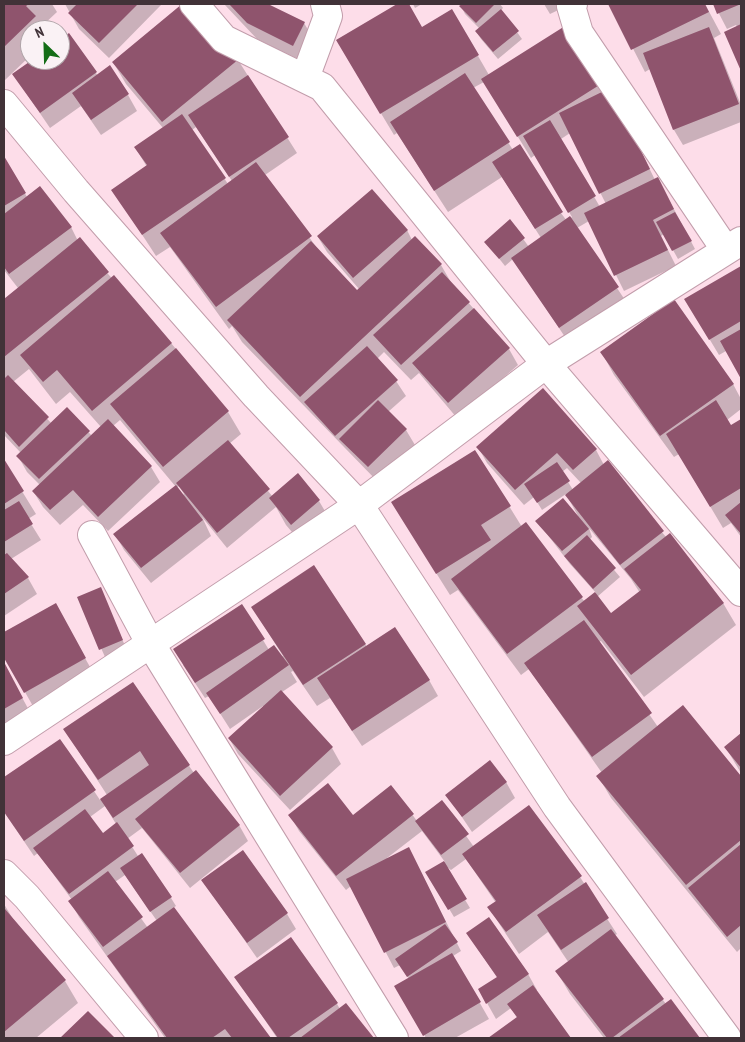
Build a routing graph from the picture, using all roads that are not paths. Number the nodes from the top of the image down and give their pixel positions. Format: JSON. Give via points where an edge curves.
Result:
{"nodes":[{"id":1,"x":194,"y":4,"type":"edge"},
{"id":2,"x":325,"y":4,"type":"edge"},
{"id":3,"x":573,"y":4,"type":"edge"},
{"id":4,"x":305,"y":78,"type":"junction"},
{"id":5,"x":4,"y":104,"type":"edge"},
{"id":6,"x":733,"y":245,"type":"edge"},
{"id":7,"x":546,"y":364,"type":"junction"},
{"id":8,"x":359,"y":505,"type":"junction"},
{"id":9,"x":92,"y":535,"type":"dead end"},
{"id":10,"x":741,"y":592,"type":"edge"},
{"id":11,"x":150,"y":643,"type":"junction"},
{"id":12,"x":4,"y":741,"type":"edge"},
{"id":13,"x":4,"y":874,"type":"edge"},
{"id":14,"x":144,"y":1038,"type":"edge"},
{"id":15,"x":394,"y":1038,"type":"edge"},
{"id":16,"x":727,"y":1038,"type":"edge"}],
"edges":[{"from":1,"to":4,"type":"street","via":[[224,39]]},
{"from":2,"to":4,"type":"street","via":[[328,16]]},
{"from":3,"to":6,"type":"street","via":[[579,33]]},
{"from":4,"to":7,"type":"street","via":[[322,87]]},
{"from":5,"to":8,"type":"street","via":[[256,396]]},
{"from":6,"to":7,"type":"street"},
{"from":7,"to":8,"type":"street"},
{"from":7,"to":10,"type":"street"},
{"from":8,"to":11,"type":"street"},
{"from":8,"to":16,"type":"street","via":[[557,807]]},
{"from":9,"to":11,"type":"street"},
{"from":11,"to":12,"type":"street"},
{"from":11,"to":15,"type":"street"},
{"from":13,"to":14,"type":"street","via":[[34,904]]}]}
